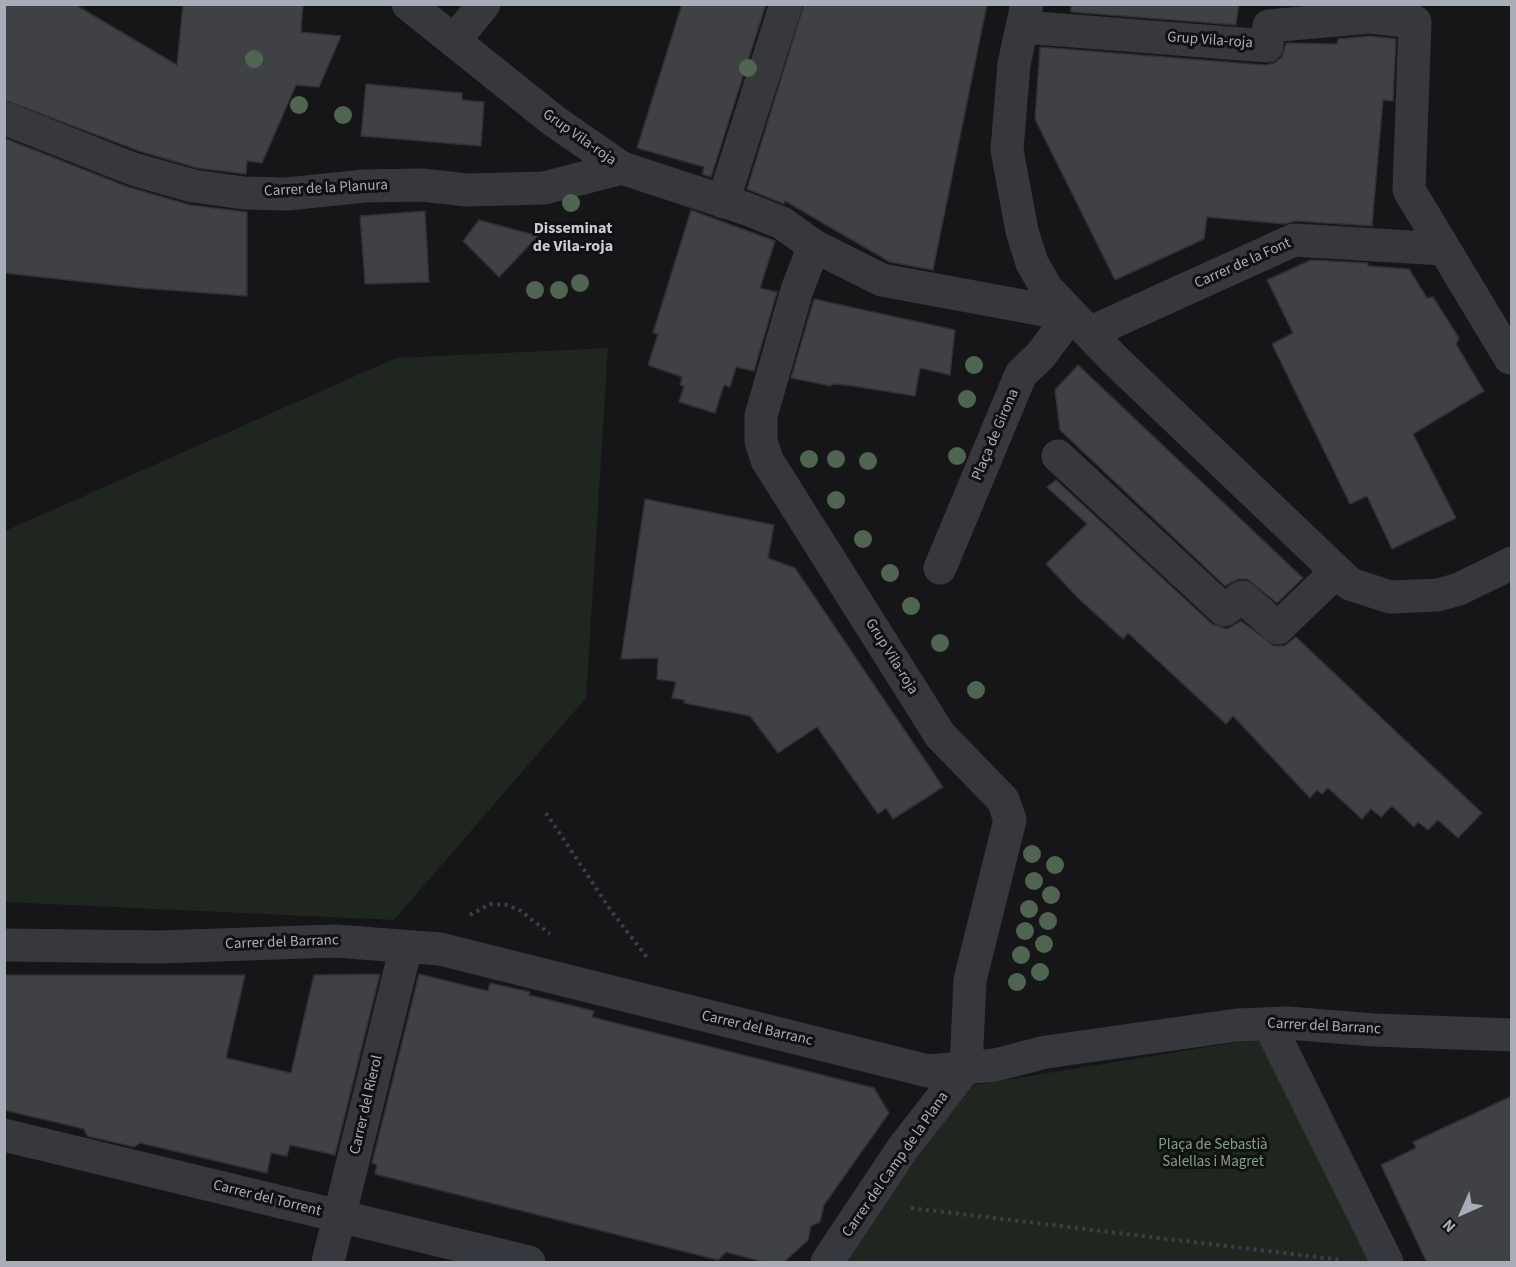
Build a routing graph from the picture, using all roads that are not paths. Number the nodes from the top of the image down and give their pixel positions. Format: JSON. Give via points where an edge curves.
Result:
{"nodes":[{"id":1,"x":408,"y":4,"type":"edge"},
{"id":2,"x":484,"y":4,"type":"edge"},
{"id":3,"x":786,"y":4,"type":"edge"},
{"id":4,"x":1025,"y":16,"type":"edge"},
{"id":5,"x":454,"y":41,"type":"junction"},
{"id":6,"x":4,"y":118,"type":"edge"},
{"id":7,"x":622,"y":168,"type":"junction"},
{"id":8,"x":723,"y":201,"type":"junction"},
{"id":9,"x":814,"y":246,"type":"junction"},
{"id":10,"x":1443,"y":249,"type":"junction"},
{"id":11,"x":1080,"y":324,"type":"junction"},
{"id":12,"x":1510,"y":358,"type":"edge"},
{"id":13,"x":1058,"y":456,"type":"dead end"},
{"id":14,"x":1512,"y":563,"type":"edge"},
{"id":15,"x":940,"y":568,"type":"dead end"},
{"id":16,"x":1336,"y":572,"type":"junction"},
{"id":17,"x":4,"y":945,"type":"edge"},
{"id":18,"x":406,"y":947,"type":"junction"},
{"id":19,"x":1269,"y":1024,"type":"junction"},
{"id":20,"x":1512,"y":1035,"type":"edge"},
{"id":21,"x":966,"y":1067,"type":"junction"},
{"id":22,"x":4,"y":1135,"type":"edge"},
{"id":23,"x":339,"y":1216,"type":"junction"},
{"id":24,"x":328,"y":1263,"type":"edge"},
{"id":25,"x":529,"y":1263,"type":"edge"},
{"id":26,"x":827,"y":1263,"type":"edge"},
{"id":27,"x":1387,"y":1263,"type":"edge"}],
"edges":[{"from":1,"to":5,"type":"street","name":"Grup Vila-roja"},
{"from":2,"to":5,"type":"street"},
{"from":3,"to":8,"type":"street"},
{"from":4,"to":10,"type":"street","name":"Grup Vila-roja","via":[[1267,46],[1269,26],[1370,17],[1415,22],[1409,190]]},
{"from":4,"to":11,"type":"street","name":"Grup Vila-roja","via":[[1014,64],[1007,150],[1032,263],[1047,289]]},
{"from":5,"to":7,"type":"street","name":"Grup Vila-roja","via":[[554,121]]},
{"from":6,"to":7,"type":"street","name":"Carrer de la Planura","via":[[133,169],[193,186],[244,193],[422,185],[467,190],[544,188]]},
{"from":7,"to":8,"type":"street","name":"Grup Vila-roja"},
{"from":8,"to":9,"type":"street","name":"Grup Vila-roja","via":[[782,223]]},
{"from":9,"to":11,"type":"street","name":"Grup Vila-roja","via":[[882,280]]},
{"from":9,"to":21,"type":"street","name":"Grup Vila-roja","via":[[797,290],[761,416],[761,441],[767,460],[940,735],[1003,800],[1010,820],[970,980]]},
{"from":10,"to":11,"type":"street","name":"Carrer de la Font","via":[[1294,240]]},
{"from":10,"to":12,"type":"street"},
{"from":11,"to":15,"type":"street","name":"Plaça de Girona","via":[[1021,374]]},
{"from":11,"to":16,"type":"street","name":"Grup Vila-roja"},
{"from":13,"to":16,"type":"street","via":[[1224,610],[1242,597],[1278,628]]},
{"from":14,"to":16,"type":"street","name":"Grup Vila-roja","via":[[1459,589],[1411,597],[1368,591],[1350,584]]},
{"from":17,"to":18,"type":"street","name":"Carrer del Barranc","via":[[160,947],[335,941]]},
{"from":18,"to":21,"type":"street","name":"Carrer del Barranc","via":[[440,949],[928,1071]]},
{"from":18,"to":23,"type":"street","name":"Carrer del Rierol"},
{"from":19,"to":20,"type":"street","name":"Carrer del Barranc"},
{"from":19,"to":21,"type":"street","name":"Carrer del Barranc","via":[[1237,1025]]},
{"from":19,"to":27,"type":"street"},
{"from":21,"to":26,"type":"street","name":"Carrer del Camp de la Plana","via":[[903,1148]]},
{"from":22,"to":23,"type":"street","name":"Carrer del Torrent"},
{"from":23,"to":24,"type":"street","name":"Carrer del Rierol"},
{"from":23,"to":25,"type":"street","name":"Carrer del Torrent"}]}
